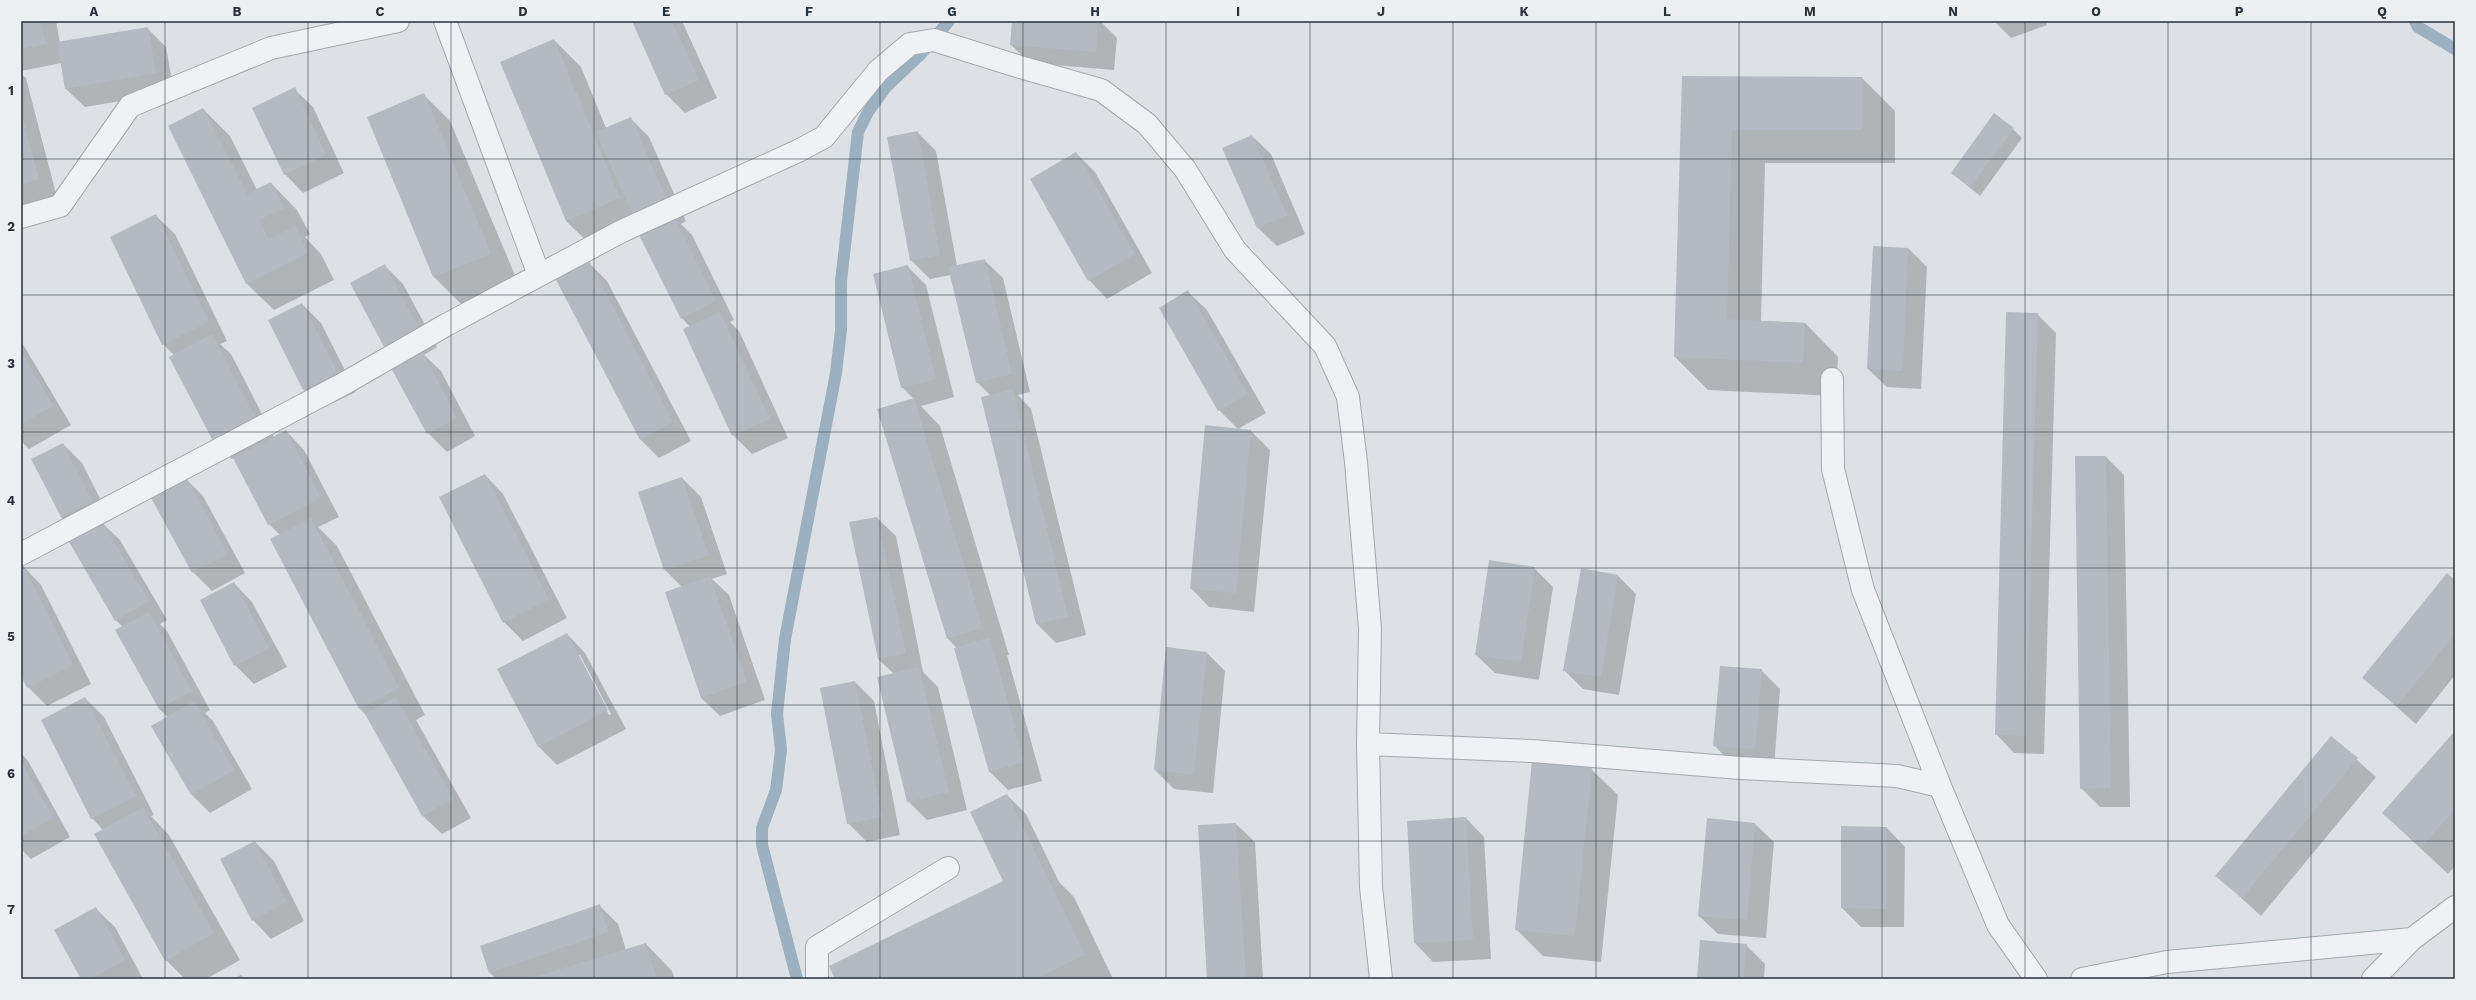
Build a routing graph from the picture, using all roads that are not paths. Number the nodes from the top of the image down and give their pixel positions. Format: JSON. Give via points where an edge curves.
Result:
{"nodes":[{"id":1,"x":398,"y":21,"type":"edge"},
{"id":2,"x":445,"y":21,"type":"edge"},
{"id":3,"x":21,"y":217,"type":"edge"},
{"id":4,"x":539,"y":275,"type":"junction"},
{"id":5,"x":1832,"y":379,"type":"dead end"},
{"id":6,"x":21,"y":554,"type":"edge"},
{"id":7,"x":1368,"y":744,"type":"junction"},
{"id":8,"x":1940,"y":786,"type":"junction"},
{"id":9,"x":948,"y":868,"type":"dead end"},
{"id":10,"x":2455,"y":907,"type":"edge"},
{"id":11,"x":2412,"y":939,"type":"junction"},
{"id":12,"x":817,"y":979,"type":"edge"},
{"id":13,"x":1381,"y":979,"type":"edge"},
{"id":14,"x":2036,"y":979,"type":"edge"},
{"id":15,"x":2082,"y":979,"type":"edge"},
{"id":16,"x":2374,"y":979,"type":"edge"}],
"edges":[{"from":1,"to":3,"type":"street","via":[[271,48],[130,106],[60,206]]},
{"from":2,"to":4,"type":"street"},
{"from":4,"to":6,"type":"street","via":[[345,383]]},
{"from":4,"to":7,"type":"street","via":[[622,231],[824,137],[878,71],[910,44],[934,40],[1101,90],[1147,124],[1185,170],[1235,250],[1325,346],[1348,396],[1370,628]]},
{"from":5,"to":8,"type":"street","via":[[1833,469],[1863,590]]},
{"from":7,"to":8,"type":"street","via":[[1532,751],[1740,768],[1897,776]]},
{"from":7,"to":13,"type":"street","via":[[1371,887]]},
{"from":8,"to":14,"type":"street","via":[[1998,925]]},
{"from":9,"to":12,"type":"street","via":[[817,947]]},
{"from":10,"to":11,"type":"street"},
{"from":11,"to":15,"type":"street","via":[[2167,962]]},
{"from":11,"to":16,"type":"street"}]}
